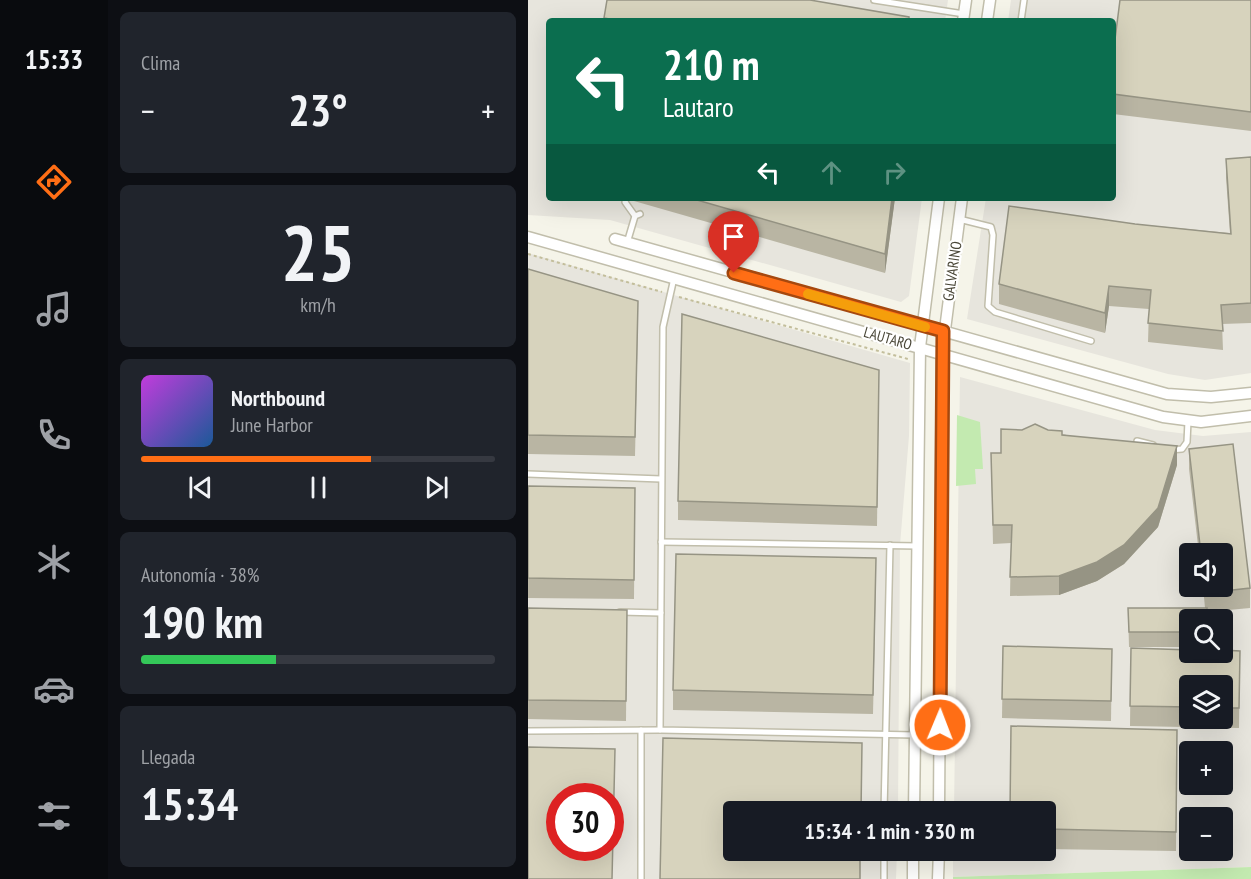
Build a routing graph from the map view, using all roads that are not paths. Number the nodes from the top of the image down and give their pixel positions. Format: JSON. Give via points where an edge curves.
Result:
{"nodes":[{"id":1,"x":874,"y":0,"type":"edge"},
{"id":2,"x":966,"y":0,"type":"edge"},
{"id":3,"x":990,"y":0,"type":"edge"},
{"id":4,"x":1024,"y":0,"type":"edge"},
{"id":5,"x":963,"y":18,"type":"edge"},
{"id":6,"x":987,"y":18,"type":"edge"},
{"id":7,"x":1021,"y":18,"type":"edge"},
{"id":8,"x":625,"y":201,"type":"edge"},
{"id":9,"x":939,"y":201,"type":"edge"},
{"id":10,"x":962,"y":201,"type":"edge"},
{"id":11,"x":959,"y":219,"type":"junction"},
{"id":12,"x":528,"y":237,"type":"edge"},
{"id":13,"x":615,"y":239,"type":"dead end"},
{"id":14,"x":627,"y":243,"type":"junction"},
{"id":15,"x":674,"y":278,"type":"junction"},
{"id":16,"x":922,"y":326,"type":"junction"},
{"id":17,"x":943,"y":331,"type":"junction"},
{"id":18,"x":1091,"y":340,"type":"dead end"},
{"id":19,"x":920,"y":347,"type":"junction"},
{"id":20,"x":942,"y":353,"type":"junction"},
{"id":21,"x":1251,"y":393,"type":"edge"},
{"id":22,"x":1251,"y":416,"type":"edge"},
{"id":23,"x":1188,"y":420,"type":"junction"},
{"id":24,"x":1137,"y":441,"type":"edge"},
{"id":25,"x":528,"y":474,"type":"edge"},
{"id":26,"x":662,"y":479,"type":"junction"},
{"id":27,"x":661,"y":542,"type":"junction"},
{"id":28,"x":890,"y":545,"type":"junction"},
{"id":29,"x":918,"y":546,"type":"junction"},
{"id":30,"x":617,"y":612,"type":"edge"},
{"id":31,"x":661,"y":613,"type":"junction"},
{"id":32,"x":641,"y":730,"type":"junction"},
{"id":33,"x":660,"y":730,"type":"junction"},
{"id":34,"x":528,"y":731,"type":"edge"},
{"id":35,"x":885,"y":735,"type":"junction"},
{"id":36,"x":915,"y":735,"type":"junction"},
{"id":37,"x":884,"y":801,"type":"edge"},
{"id":38,"x":914,"y":801,"type":"edge"},
{"id":39,"x":939,"y":801,"type":"edge"},
{"id":40,"x":884,"y":861,"type":"edge"},
{"id":41,"x":914,"y":861,"type":"edge"},
{"id":42,"x":939,"y":861,"type":"edge"},
{"id":43,"x":641,"y":879,"type":"edge"},
{"id":44,"x":884,"y":879,"type":"edge"},
{"id":45,"x":913,"y":879,"type":"edge"},
{"id":46,"x":938,"y":879,"type":"edge"}],
"edges":[{"from":1,"to":5,"type":"lane"},
{"from":2,"to":5,"type":"street"},
{"from":3,"to":6,"type":"street"},
{"from":4,"to":7,"type":"lane"},
{"from":8,"to":14,"type":"lane","via":[[638,215]]},
{"from":9,"to":16,"type":"street","name":"GALVARINO"},
{"from":10,"to":11,"type":"street","name":"GALVARINO"},
{"from":11,"to":17,"type":"street","name":"GALVARINO"},
{"from":11,"to":18,"type":"lane","via":[[991,227],[988,306],[995,312]]},
{"from":12,"to":15,"type":"street","name":"LAUTARO"},
{"from":13,"to":14,"type":"street","name":"LAUTARO"},
{"from":14,"to":16,"type":"street","name":"LAUTARO"},
{"from":15,"to":19,"type":"street","name":"LAUTARO"},
{"from":15,"to":26,"type":"lane","via":[[663,327]]},
{"from":16,"to":17,"type":"street","name":"LAUTARO"},
{"from":16,"to":19,"type":"street","name":"GALVARINO"},
{"from":17,"to":20,"type":"street","name":"GALVARINO"},
{"from":17,"to":21,"type":"street","name":"LAUTARO","via":[[1167,394],[1211,397]]},
{"from":19,"to":20,"type":"street","name":"LAUTARO"},
{"from":19,"to":29,"type":"street","name":"GALVARINO"},
{"from":20,"to":23,"type":"street","name":"LAUTARO","via":[[1163,417]]},
{"from":20,"to":39,"type":"street","name":"GALVARINO"},
{"from":22,"to":23,"type":"street","name":"LAUTARO"},
{"from":23,"to":24,"type":"lane","via":[[1187,442],[1182,449]]},
{"from":25,"to":26,"type":"lane"},
{"from":26,"to":27,"type":"lane"},
{"from":27,"to":28,"type":"lane"},
{"from":27,"to":31,"type":"lane"},
{"from":28,"to":29,"type":"lane"},
{"from":28,"to":35,"type":"lane"},
{"from":29,"to":36,"type":"street","name":"GALVARINO"},
{"from":30,"to":31,"type":"lane"},
{"from":31,"to":33,"type":"lane"},
{"from":32,"to":33,"type":"lane"},
{"from":32,"to":34,"type":"lane"},
{"from":32,"to":43,"type":"lane"},
{"from":33,"to":35,"type":"lane"},
{"from":35,"to":36,"type":"lane"},
{"from":35,"to":37,"type":"lane"},
{"from":36,"to":38,"type":"street","name":"GALVARINO"},
{"from":40,"to":44,"type":"lane"},
{"from":41,"to":45,"type":"street"},
{"from":42,"to":46,"type":"street"}]}
